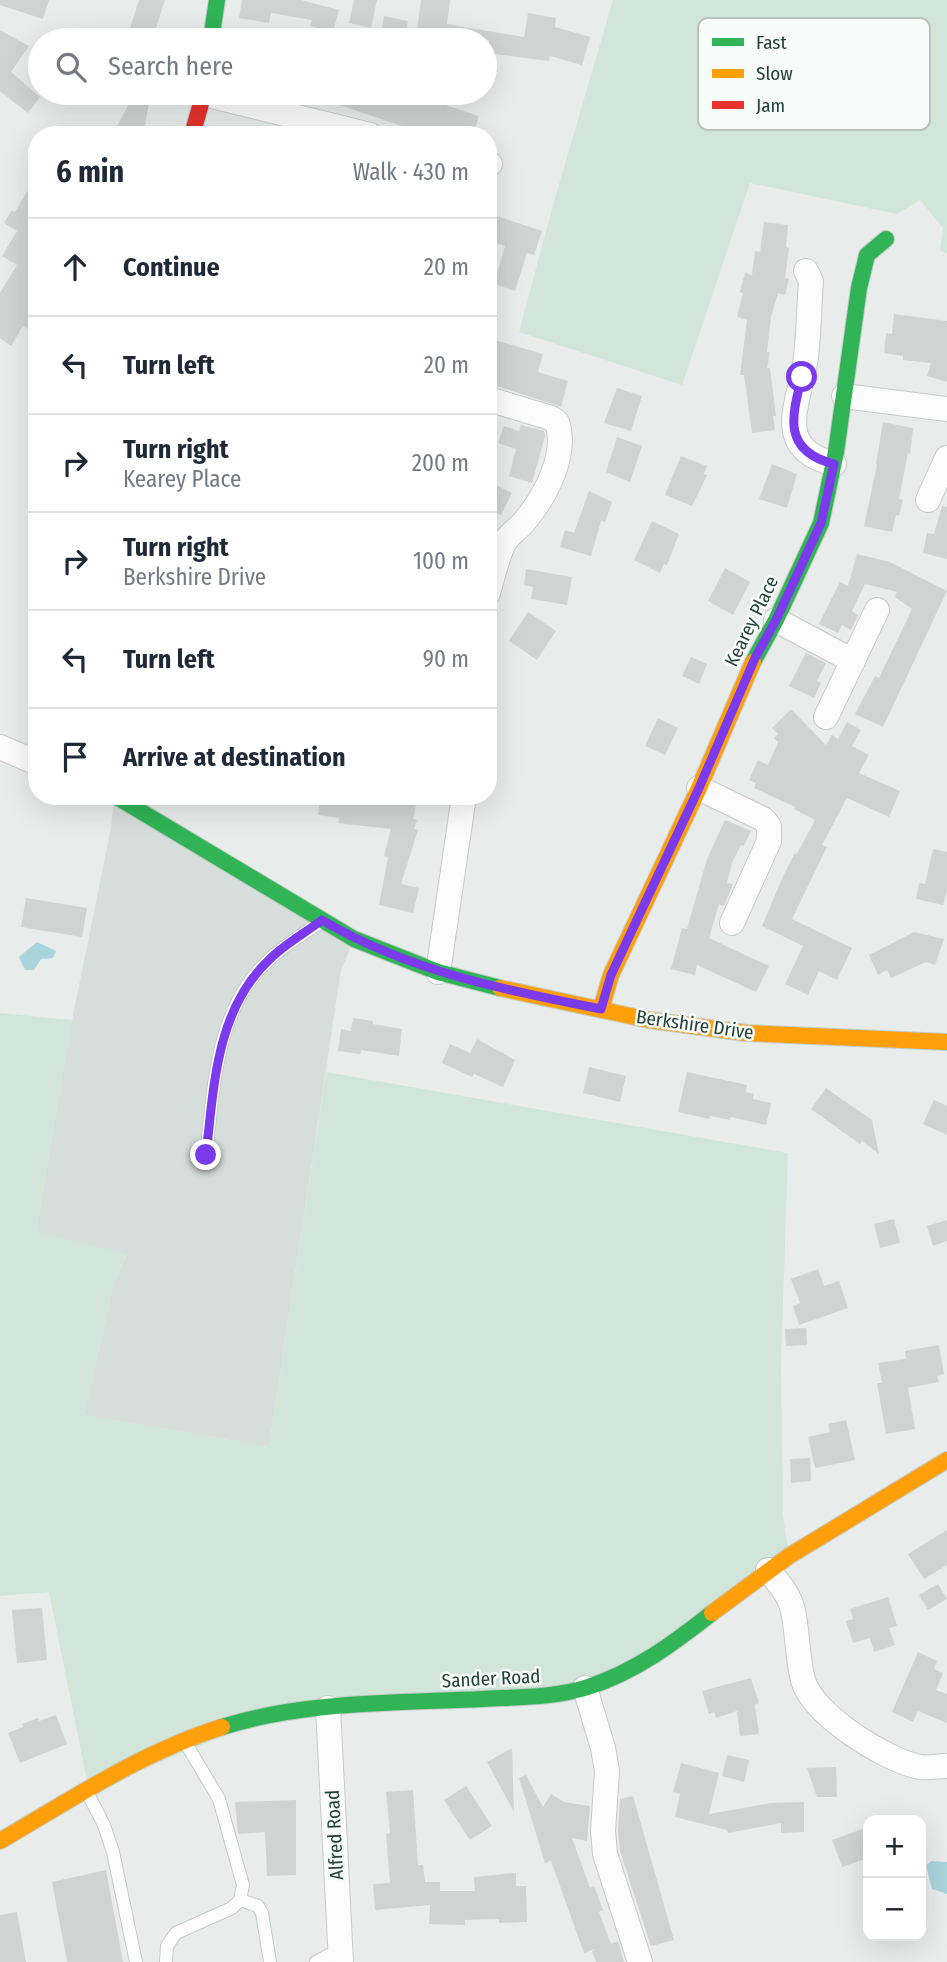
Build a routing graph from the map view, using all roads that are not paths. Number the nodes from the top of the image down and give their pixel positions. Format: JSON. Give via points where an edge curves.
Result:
{"nodes":[{"id":1,"x":217,"y":0,"type":"edge"},
{"id":2,"x":213,"y":28,"type":"edge"},
{"id":3,"x":201,"y":105,"type":"edge"},
{"id":4,"x":251,"y":105,"type":"edge"},
{"id":5,"x":195,"y":126,"type":"edge"},
{"id":6,"x":334,"y":126,"type":"edge"},
{"id":7,"x":886,"y":239,"type":"dead end"},
{"id":8,"x":806,"y":271,"type":"dead end"},
{"id":9,"x":844,"y":396,"type":"junction"},
{"id":10,"x":497,"y":402,"type":"edge"},
{"id":11,"x":947,"y":409,"type":"edge"},
{"id":12,"x":947,"y":458,"type":"edge"},
{"id":13,"x":834,"y":464,"type":"junction"},
{"id":14,"x":928,"y":500,"type":"dead end"},
{"id":15,"x":497,"y":537,"type":"edge"},
{"id":16,"x":877,"y":610,"type":"dead end"},
{"id":17,"x":776,"y":620,"type":"junction"},
{"id":18,"x":853,"y":661,"type":"junction"},
{"id":19,"x":826,"y":717,"type":"dead end"},
{"id":20,"x":0,"y":747,"type":"edge"},
{"id":21,"x":28,"y":759,"type":"edge"},
{"id":22,"x":699,"y":788,"type":"junction"},
{"id":23,"x":130,"y":805,"type":"edge"},
{"id":24,"x":463,"y":805,"type":"edge"},
{"id":25,"x":322,"y":920,"type":"junction"},
{"id":26,"x":732,"y":923,"type":"dead end"},
{"id":27,"x":438,"y":972,"type":"junction"},
{"id":28,"x":601,"y":1009,"type":"junction"},
{"id":29,"x":947,"y":1041,"type":"edge"},
{"id":30,"x":206,"y":1155,"type":"dead end"},
{"id":31,"x":947,"y":1460,"type":"edge"},
{"id":32,"x":768,"y":1570,"type":"junction"},
{"id":33,"x":585,"y":1688,"type":"junction"},
{"id":34,"x":328,"y":1708,"type":"junction"},
{"id":35,"x":183,"y":1739,"type":"junction"},
{"id":36,"x":947,"y":1766,"type":"edge"},
{"id":37,"x":87,"y":1791,"type":"junction"},
{"id":38,"x":0,"y":1841,"type":"edge"},
{"id":39,"x":240,"y":1900,"type":"junction"},
{"id":40,"x":340,"y":1955,"type":"edge"},
{"id":41,"x":136,"y":1962,"type":"edge"},
{"id":42,"x":166,"y":1962,"type":"edge"},
{"id":43,"x":271,"y":1962,"type":"edge"},
{"id":44,"x":316,"y":1962,"type":"edge"},
{"id":45,"x":640,"y":1962,"type":"edge"}],
"edges":[{"from":1,"to":2,"type":"street"},
{"from":3,"to":5,"type":"street"},
{"from":4,"to":6,"type":"street"},
{"from":7,"to":9,"type":"street","name":"Kearey Place","via":[[867,255]]},
{"from":8,"to":13,"type":"street","via":[[811,281],[806,356],[793,427],[808,454]]},
{"from":9,"to":11,"type":"street"},
{"from":9,"to":13,"type":"street","name":"Kearey Place"},
{"from":10,"to":15,"type":"street","via":[[551,418],[560,431],[559,453],[541,499],[523,523]]},
{"from":12,"to":14,"type":"street"},
{"from":13,"to":17,"type":"street","name":"Kearey Place","via":[[821,523]]},
{"from":16,"to":18,"type":"street"},
{"from":17,"to":18,"type":"street"},
{"from":17,"to":22,"type":"street","name":"Kearey Place"},
{"from":18,"to":19,"type":"street"},
{"from":20,"to":21,"type":"street"},
{"from":22,"to":26,"type":"street","via":[[769,826],[769,841]]},
{"from":22,"to":28,"type":"street","name":"Kearey Place","via":[[611,975]]},
{"from":23,"to":25,"type":"street","name":"Berkshire Drive"},
{"from":24,"to":27,"type":"street"},
{"from":25,"to":27,"type":"street","name":"Berkshire Drive","via":[[375,949]]},
{"from":25,"to":30,"type":"lane","via":[[270,958],[243,991],[229,1018],[216,1071]]},
{"from":27,"to":28,"type":"street","name":"Berkshire Drive"},
{"from":28,"to":29,"type":"street","name":"Berkshire Drive","via":[[746,1033]]},
{"from":31,"to":32,"type":"street","name":"Sander Road"},
{"from":32,"to":33,"type":"street","name":"Sander Road","via":[[664,1648],[609,1680]]},
{"from":32,"to":36,"type":"street","via":[[793,1609],[803,1682],[819,1704],[879,1752],[922,1767]]},
{"from":33,"to":34,"type":"street","name":"Sander Road","via":[[551,1696]]},
{"from":33,"to":45,"type":"street","via":[[607,1771],[605,1854]]},
{"from":34,"to":35,"type":"street","name":"Sander Road","via":[[274,1714]]},
{"from":34,"to":40,"type":"street","name":"Alfred Road"},
{"from":35,"to":37,"type":"street","name":"Sander Road"},
{"from":35,"to":39,"type":"lane","via":[[219,1798],[243,1885]]},
{"from":37,"to":38,"type":"street","name":"Sander Road"},
{"from":37,"to":41,"type":"lane","via":[[113,1852]]},
{"from":39,"to":42,"type":"lane","via":[[176,1934],[167,1946]]},
{"from":39,"to":43,"type":"lane","via":[[258,1906],[262,1913]]},
{"from":40,"to":44,"type":"lane"}]}
